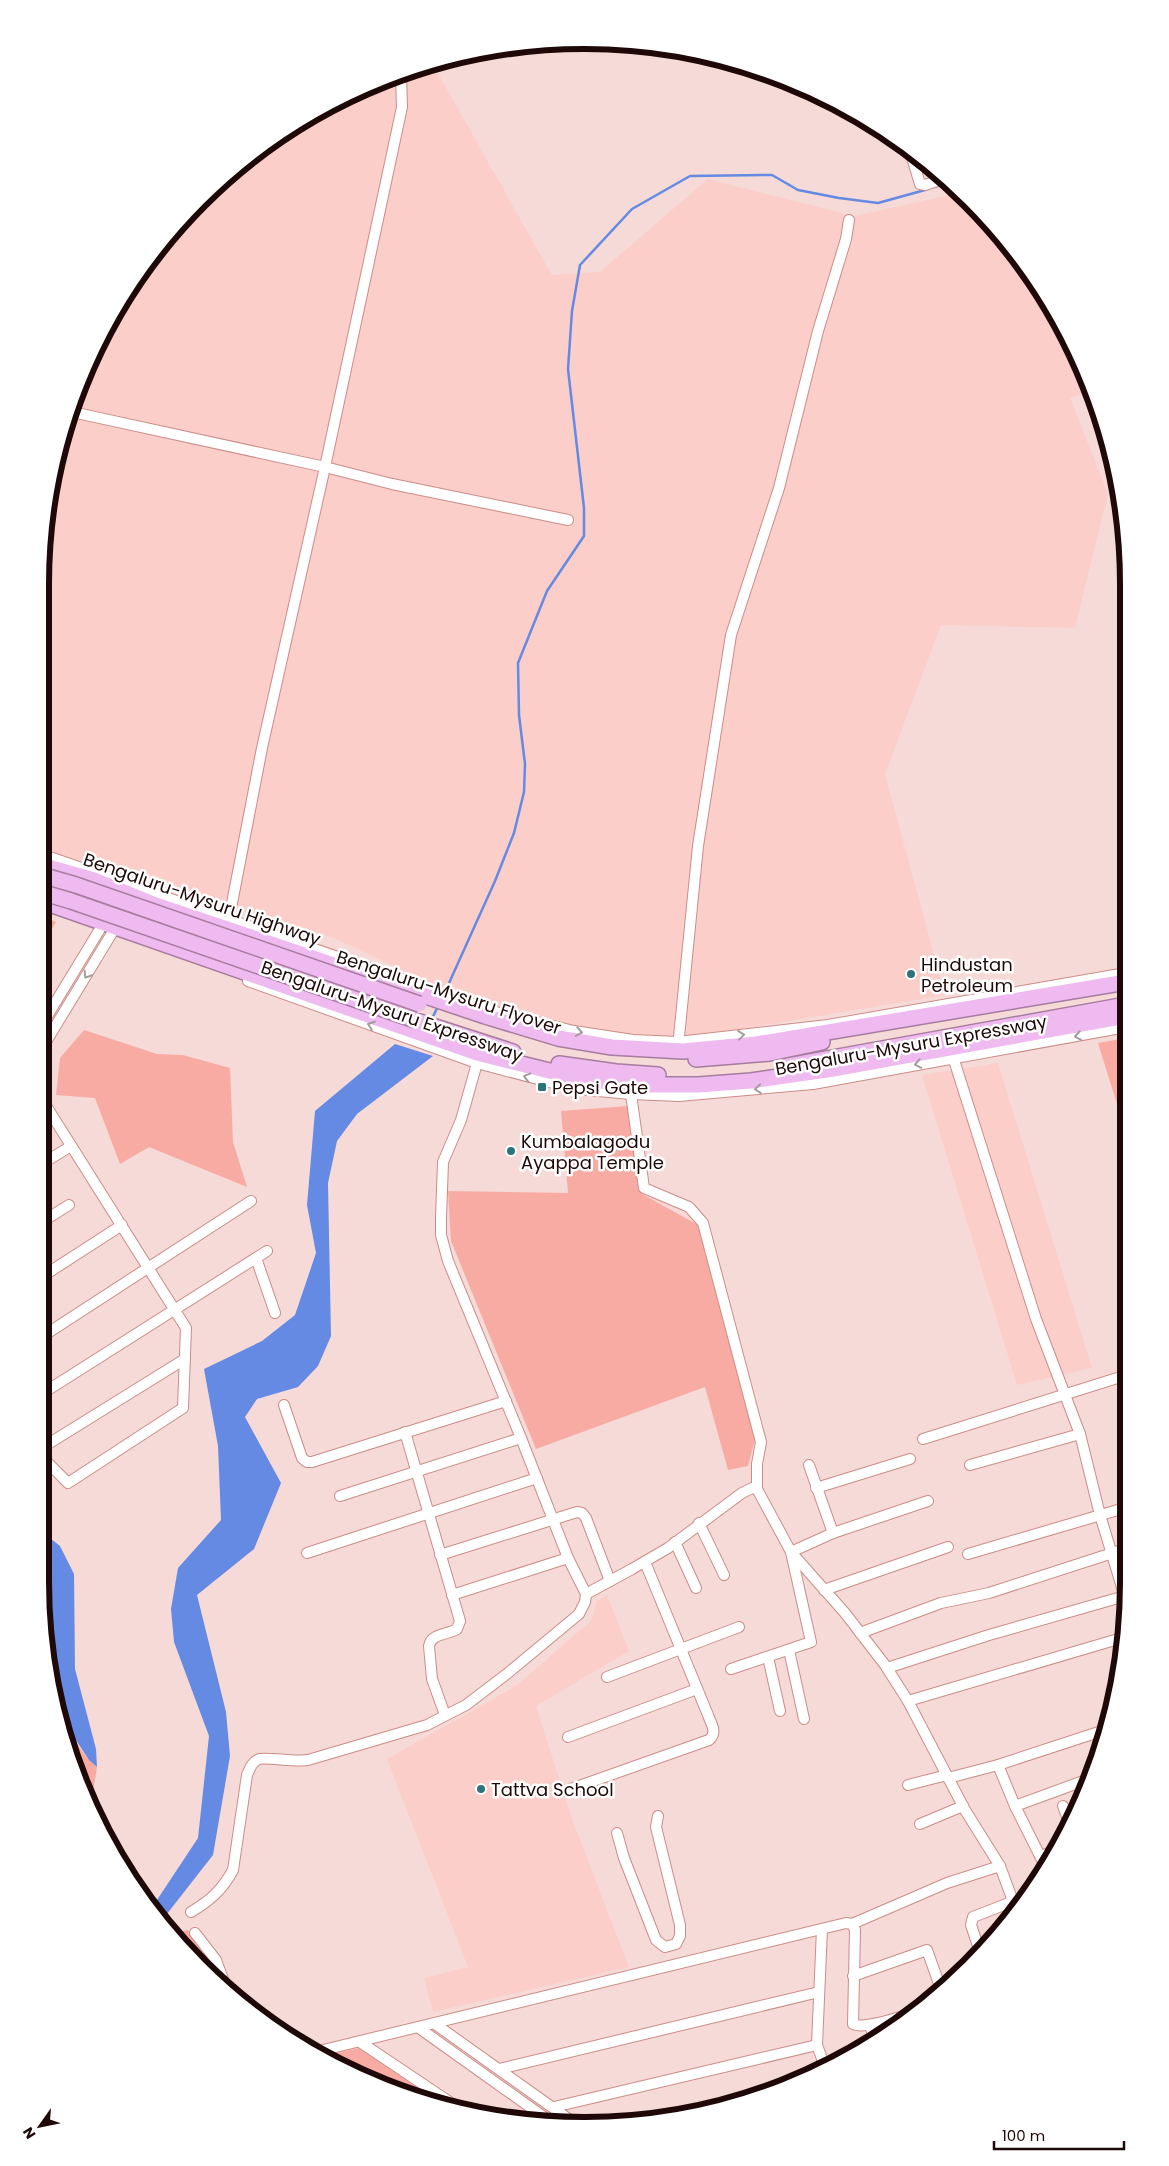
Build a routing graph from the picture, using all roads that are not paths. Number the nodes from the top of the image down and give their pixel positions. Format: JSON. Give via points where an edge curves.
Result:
{"nodes":[{"id":1,"x":401,"y":81,"type":"edge"},
{"id":2,"x":913,"y":161,"type":"edge"},
{"id":3,"x":937,"y":181,"type":"edge"},
{"id":4,"x":849,"y":220,"type":"dead end"},
{"id":5,"x":77,"y":413,"type":"edge"},
{"id":6,"x":325,"y":467,"type":"junction"},
{"id":7,"x":568,"y":520,"type":"dead end"},
{"id":8,"x":49,"y":857,"type":"edge"},
{"id":9,"x":49,"y":867,"type":"edge"},
{"id":10,"x":49,"y":877,"type":"edge"},
{"id":11,"x":49,"y":894,"type":"edge"},
{"id":12,"x":49,"y":904,"type":"edge"},
{"id":13,"x":49,"y":911,"type":"edge"},
{"id":14,"x":228,"y":924,"type":"junction"},
{"id":15,"x":100,"y":929,"type":"junction"},
{"id":16,"x":112,"y":933,"type":"junction"},
{"id":17,"x":216,"y":965,"type":"junction"},
{"id":18,"x":1120,"y":974,"type":"edge"},
{"id":19,"x":1120,"y":983,"type":"edge"},
{"id":20,"x":1120,"y":990,"type":"edge"},
{"id":21,"x":1120,"y":1006,"type":"edge"},
{"id":22,"x":49,"y":1013,"type":"edge"},
{"id":23,"x":1120,"y":1017,"type":"edge"},
{"id":24,"x":1120,"y":1028,"type":"edge"},
{"id":25,"x":421,"y":1035,"type":"junction"},
{"id":26,"x":49,"y":1037,"type":"edge"},
{"id":27,"x":678,"y":1046,"type":"junction"},
{"id":28,"x":953,"y":1057,"type":"junction"},
{"id":29,"x":477,"y":1063,"type":"junction"},
{"id":30,"x":631,"y":1094,"type":"junction"},
{"id":31,"x":49,"y":1112,"type":"edge"},
{"id":32,"x":71,"y":1146,"type":"junction"},
{"id":33,"x":49,"y":1159,"type":"edge"},
{"id":34,"x":251,"y":1202,"type":"dead end"},
{"id":35,"x":69,"y":1205,"type":"dead end"},
{"id":36,"x":49,"y":1217,"type":"edge"},
{"id":37,"x":122,"y":1226,"type":"junction"},
{"id":38,"x":267,"y":1251,"type":"dead end"},
{"id":39,"x":256,"y":1258,"type":"junction"},
{"id":40,"x":149,"y":1268,"type":"junction"},
{"id":41,"x":49,"y":1272,"type":"edge"},
{"id":42,"x":175,"y":1309,"type":"junction"},
{"id":43,"x":275,"y":1313,"type":"dead end"},
{"id":44,"x":49,"y":1332,"type":"edge"},
{"id":45,"x":185,"y":1359,"type":"junction"},
{"id":46,"x":1120,"y":1377,"type":"edge"},
{"id":47,"x":49,"y":1389,"type":"edge"},
{"id":48,"x":1066,"y":1394,"type":"junction"},
{"id":49,"x":506,"y":1401,"type":"junction"},
{"id":50,"x":284,"y":1405,"type":"dead end"},
{"id":51,"x":405,"y":1432,"type":"junction"},
{"id":52,"x":1080,"y":1434,"type":"junction"},
{"id":53,"x":521,"y":1438,"type":"junction"},
{"id":54,"x":923,"y":1439,"type":"dead end"},
{"id":55,"x":49,"y":1443,"type":"edge"},
{"id":56,"x":910,"y":1459,"type":"dead end"},
{"id":57,"x":49,"y":1465,"type":"edge"},
{"id":58,"x":809,"y":1465,"type":"dead end"},
{"id":59,"x":970,"y":1465,"type":"dead end"},
{"id":60,"x":417,"y":1472,"type":"junction"},
{"id":61,"x":537,"y":1478,"type":"junction"},
{"id":62,"x":816,"y":1488,"type":"junction"},
{"id":63,"x":757,"y":1489,"type":"junction"},
{"id":64,"x":340,"y":1496,"type":"dead end"},
{"id":65,"x":928,"y":1501,"type":"dead end"},
{"id":66,"x":1120,"y":1509,"type":"edge"},
{"id":67,"x":428,"y":1514,"type":"junction"},
{"id":68,"x":1100,"y":1515,"type":"junction"},
{"id":69,"x":553,"y":1520,"type":"junction"},
{"id":70,"x":699,"y":1524,"type":"junction"},
{"id":71,"x":833,"y":1533,"type":"junction"},
{"id":72,"x":675,"y":1542,"type":"junction"},
{"id":73,"x":948,"y":1547,"type":"dead end"},
{"id":74,"x":1120,"y":1550,"type":"edge"},
{"id":75,"x":791,"y":1552,"type":"junction"},
{"id":76,"x":307,"y":1553,"type":"dead end"},
{"id":77,"x":1112,"y":1553,"type":"junction"},
{"id":78,"x":968,"y":1554,"type":"dead end"},
{"id":79,"x":440,"y":1555,"type":"junction"},
{"id":80,"x":568,"y":1558,"type":"junction"},
{"id":81,"x":645,"y":1562,"type":"junction"},
{"id":82,"x":724,"y":1575,"type":"dead end"},
{"id":83,"x":610,"y":1581,"type":"junction"},
{"id":84,"x":1120,"y":1581,"type":"edge"},
{"id":85,"x":696,"y":1588,"type":"dead end"},
{"id":86,"x":824,"y":1590,"type":"junction"},
{"id":87,"x":586,"y":1594,"type":"junction"},
{"id":88,"x":452,"y":1595,"type":"junction"},
{"id":89,"x":1119,"y":1604,"type":"edge"},
{"id":90,"x":739,"y":1627,"type":"dead end"},
{"id":91,"x":860,"y":1632,"type":"junction"},
{"id":92,"x":1117,"y":1639,"type":"edge"},
{"id":93,"x":681,"y":1649,"type":"junction"},
{"id":94,"x":789,"y":1650,"type":"junction"},
{"id":95,"x":768,"y":1656,"type":"junction"},
{"id":96,"x":887,"y":1668,"type":"junction"},
{"id":97,"x":731,"y":1669,"type":"dead end"},
{"id":98,"x":608,"y":1677,"type":"dead end"},
{"id":99,"x":697,"y":1689,"type":"junction"},
{"id":100,"x":908,"y":1701,"type":"junction"},
{"id":101,"x":780,"y":1712,"type":"dead end"},
{"id":102,"x":445,"y":1715,"type":"junction"},
{"id":103,"x":804,"y":1719,"type":"dead end"},
{"id":104,"x":1098,"y":1733,"type":"edge"},
{"id":105,"x":568,"y":1737,"type":"dead end"},
{"id":106,"x":998,"y":1765,"type":"junction"},
{"id":107,"x":947,"y":1776,"type":"junction"},
{"id":108,"x":1081,"y":1782,"type":"edge"},
{"id":109,"x":908,"y":1785,"type":"dead end"},
{"id":110,"x":565,"y":1791,"type":"dead end"},
{"id":111,"x":963,"y":1806,"type":"junction"},
{"id":112,"x":1015,"y":1806,"type":"junction"},
{"id":113,"x":1063,"y":1806,"type":"dead end"},
{"id":114,"x":1066,"y":1815,"type":"edge"},
{"id":115,"x":658,"y":1816,"type":"dead end"},
{"id":116,"x":920,"y":1824,"type":"dead end"},
{"id":117,"x":617,"y":1833,"type":"dead end"},
{"id":118,"x":1045,"y":1854,"type":"edge"},
{"id":119,"x":1041,"y":1856,"type":"joint"},
{"id":120,"x":1000,"y":1866,"type":"junction"},
{"id":121,"x":1014,"y":1901,"type":"joint"},
{"id":122,"x":192,"y":1912,"type":"dead end"},
{"id":123,"x":852,"y":1924,"type":"junction"},
{"id":124,"x":822,"y":1929,"type":"junction"},
{"id":125,"x":195,"y":1933,"type":"dead end"},
{"id":126,"x":978,"y":1945,"type":"edge"},
{"id":127,"x":221,"y":1975,"type":"edge"},
{"id":128,"x":852,"y":1976,"type":"junction"},
{"id":129,"x":939,"y":1983,"type":"edge"},
{"id":130,"x":819,"y":1992,"type":"junction"},
{"id":131,"x":895,"y":2018,"type":"edge"},
{"id":132,"x":435,"y":2024,"type":"junction"},
{"id":133,"x":870,"y":2025,"type":"junction"},
{"id":134,"x":419,"y":2028,"type":"junction"},
{"id":135,"x":872,"y":2033,"type":"edge"},
{"id":136,"x":360,"y":2042,"type":"junction"},
{"id":137,"x":817,"y":2045,"type":"junction"},
{"id":138,"x":326,"y":2050,"type":"edge"},
{"id":139,"x":823,"y":2061,"type":"edge"},
{"id":140,"x":499,"y":2068,"type":"junction"},
{"id":141,"x":444,"y":2099,"type":"edge"},
{"id":142,"x":554,"y":2107,"type":"junction"},
{"id":143,"x":542,"y":2115,"type":"edge"},
{"id":144,"x":566,"y":2116,"type":"edge"}],
"edges":[{"from":1,"to":6,"type":"street","via":[[402,107]]},
{"from":2,"to":3,"type":"street","via":[[920,184]]},
{"from":4,"to":27,"type":"street","via":[[779,488],[732,635],[698,846]]},
{"from":5,"to":6,"type":"street"},
{"from":6,"to":7,"type":"street"},
{"from":6,"to":14,"type":"street","via":[[262,748]]},
{"from":8,"to":14,"type":"street"},
{"from":9,"to":14,"type":"highway","name":"Bengaluru-Mysuru Highway","via":[[94,880],[153,904]]},
{"from":10,"to":20,"type":"highway","name":"Bengaluru-Mysuru Flyover","bridge":true,"via":[[488,1028],[539,1042],[618,1056],[694,1059],[753,1055]]},
{"from":11,"to":25,"type":"highway","name":"Bengaluru-Mysuru Expressway","bridge":true},
{"from":12,"to":17,"type":"highway","name":"Bengaluru-Mysuru Expressway"},
{"from":13,"to":15,"type":"street","name":"Bengaluru-Mysuru Expressway"},
{"from":14,"to":17,"type":"street"},
{"from":14,"to":27,"type":"highway","name":"Bengaluru-Mysuru Highway","one_way":true,"via":[[558,1038],[612,1047]]},
{"from":15,"to":16,"type":"street","name":"Bengaluru-Mysuru Expressway"},
{"from":15,"to":22,"type":"street"},
{"from":16,"to":17,"type":"street","name":"Bengaluru-Mysuru Expressway"},
{"from":16,"to":26,"type":"street","one_way":true},
{"from":25,"to":17,"type":"highway","name":"Bengaluru-Mysuru Expressway","one_way":true},
{"from":27,"to":18,"type":"street","one_way":true},
{"from":19,"to":27,"type":"highway","name":"Bengaluru-Mysuru Highway","via":[[756,1044]]},
{"from":21,"to":25,"type":"highway","name":"Bengaluru-Mysuru Flyover","via":[[772,1069],[694,1075],[642,1074],[562,1064]]},
{"from":23,"to":25,"type":"highway","name":"Bengaluru-Mysuru Expressway","via":[[833,1069],[698,1085],[630,1084],[578,1078],[477,1053]]},
{"from":24,"to":28,"type":"street","name":"Bengaluru-Mysuru Expressway","one_way":true},
{"from":25,"to":29,"type":"street","name":"Bengaluru-Mysuru Expressway"},
{"from":28,"to":30,"type":"street","name":"Bengaluru-Mysuru Expressway","one_way":true,"via":[[813,1084],[679,1096]]},
{"from":28,"to":48,"type":"street","via":[[1036,1319]]},
{"from":30,"to":29,"type":"street","name":"Bengaluru-Mysuru Expressway","one_way":true,"via":[[577,1088]]},
{"from":29,"to":49,"type":"street","via":[[461,1120],[443,1162],[442,1235],[448,1261]]},
{"from":30,"to":63,"type":"street","via":[[644,1188],[689,1207],[703,1223],[761,1442]]},
{"from":31,"to":32,"type":"street"},
{"from":32,"to":33,"type":"street"},
{"from":32,"to":37,"type":"street"},
{"from":34,"to":40,"type":"street"},
{"from":35,"to":36,"type":"street"},
{"from":37,"to":40,"type":"street"},
{"from":37,"to":41,"type":"street"},
{"from":38,"to":39,"type":"street"},
{"from":39,"to":42,"type":"street"},
{"from":39,"to":43,"type":"street"},
{"from":40,"to":42,"type":"street"},
{"from":40,"to":44,"type":"street"},
{"from":42,"to":45,"type":"street","via":[[186,1328]]},
{"from":42,"to":47,"type":"street"},
{"from":45,"to":55,"type":"street"},
{"from":45,"to":57,"type":"street","via":[[183,1408],[68,1483]]},
{"from":46,"to":48,"type":"street"},
{"from":48,"to":52,"type":"street"},
{"from":48,"to":54,"type":"street"},
{"from":49,"to":51,"type":"street"},
{"from":49,"to":53,"type":"street"},
{"from":50,"to":51,"type":"street","via":[[302,1458],[307,1462]]},
{"from":51,"to":60,"type":"street"},
{"from":52,"to":59,"type":"street"},
{"from":52,"to":68,"type":"street"},
{"from":53,"to":60,"type":"street"},
{"from":53,"to":61,"type":"street"},
{"from":56,"to":62,"type":"street"},
{"from":58,"to":62,"type":"street"},
{"from":60,"to":64,"type":"street"},
{"from":60,"to":67,"type":"street"},
{"from":61,"to":67,"type":"street"},
{"from":61,"to":69,"type":"street"},
{"from":62,"to":71,"type":"street"},
{"from":63,"to":70,"type":"street","via":[[742,1493]]},
{"from":63,"to":75,"type":"street"},
{"from":65,"to":71,"type":"street"},
{"from":66,"to":68,"type":"street"},
{"from":67,"to":76,"type":"street"},
{"from":67,"to":79,"type":"street"},
{"from":68,"to":77,"type":"street"},
{"from":68,"to":78,"type":"street"},
{"from":69,"to":79,"type":"street"},
{"from":69,"to":80,"type":"street"},
{"from":69,"to":83,"type":"street","via":[[582,1513]]},
{"from":70,"to":72,"type":"street"},
{"from":70,"to":82,"type":"street"},
{"from":71,"to":75,"type":"street"},
{"from":72,"to":81,"type":"street"},
{"from":72,"to":85,"type":"street"},
{"from":73,"to":86,"type":"street"},
{"from":74,"to":77,"type":"street"},
{"from":75,"to":86,"type":"street"},
{"from":75,"to":94,"type":"street","via":[[811,1642]]},
{"from":77,"to":84,"type":"street"},
{"from":77,"to":91,"type":"street","via":[[989,1593],[941,1602]]},
{"from":79,"to":88,"type":"street"},
{"from":80,"to":87,"type":"street"},
{"from":80,"to":88,"type":"street"},
{"from":81,"to":83,"type":"street"},
{"from":81,"to":93,"type":"street"},
{"from":83,"to":87,"type":"street"},
{"from":86,"to":91,"type":"street"},
{"from":87,"to":102,"type":"street","via":[[579,1614],[568,1624],[466,1705]]},
{"from":88,"to":102,"type":"street","via":[[460,1626],[453,1632],[436,1636],[429,1646],[432,1679]]},
{"from":89,"to":96,"type":"street","via":[[989,1634]]},
{"from":90,"to":93,"type":"street"},
{"from":91,"to":96,"type":"street"},
{"from":92,"to":100,"type":"street"},
{"from":93,"to":98,"type":"street"},
{"from":93,"to":99,"type":"street"},
{"from":94,"to":95,"type":"street"},
{"from":94,"to":103,"type":"street"},
{"from":95,"to":97,"type":"street"},
{"from":95,"to":101,"type":"street"},
{"from":96,"to":100,"type":"street"},
{"from":99,"to":105,"type":"street"},
{"from":99,"to":110,"type":"street","via":[[714,1732],[709,1740]]},
{"from":100,"to":107,"type":"street"},
{"from":102,"to":122,"type":"street","via":[[414,1730],[308,1760],[260,1759],[251,1765],[233,1870],[212,1899]]},
{"from":104,"to":106,"type":"street"},
{"from":106,"to":107,"type":"street"},
{"from":106,"to":112,"type":"street"},
{"from":107,"to":109,"type":"street"},
{"from":107,"to":111,"type":"street"},
{"from":108,"to":112,"type":"street"},
{"from":111,"to":116,"type":"street"},
{"from":111,"to":120,"type":"street"},
{"from":112,"to":119,"type":"street"},
{"from":113,"to":114,"type":"street"},
{"from":115,"to":117,"type":"street","via":[[656,1828],[680,1925],[676,1944],[665,1946],[656,1940]]},
{"from":118,"to":119,"type":"street"},
{"from":120,"to":121,"type":"street"},
{"from":120,"to":123,"type":"street","via":[[947,1883]]},
{"from":121,"to":126,"type":"street","via":[[973,1917],[971,1925]]},
{"from":123,"to":124,"type":"street"},
{"from":123,"to":128,"type":"street","via":[[855,1930]]},
{"from":124,"to":130,"type":"street"},
{"from":124,"to":132,"type":"street"},
{"from":125,"to":127,"type":"street","via":[[216,1960]]},
{"from":128,"to":129,"type":"street","via":[[927,1950]]},
{"from":128,"to":133,"type":"street","via":[[852,2022],[857,2026]]},
{"from":130,"to":137,"type":"street"},
{"from":130,"to":140,"type":"street"},
{"from":131,"to":133,"type":"street"},
{"from":132,"to":134,"type":"street"},
{"from":132,"to":140,"type":"street"},
{"from":133,"to":135,"type":"street"},
{"from":134,"to":136,"type":"street"},
{"from":134,"to":143,"type":"street"},
{"from":136,"to":138,"type":"street"},
{"from":136,"to":141,"type":"street"},
{"from":137,"to":139,"type":"street"},
{"from":137,"to":142,"type":"street"},
{"from":140,"to":142,"type":"street"},
{"from":142,"to":144,"type":"street"}]}
